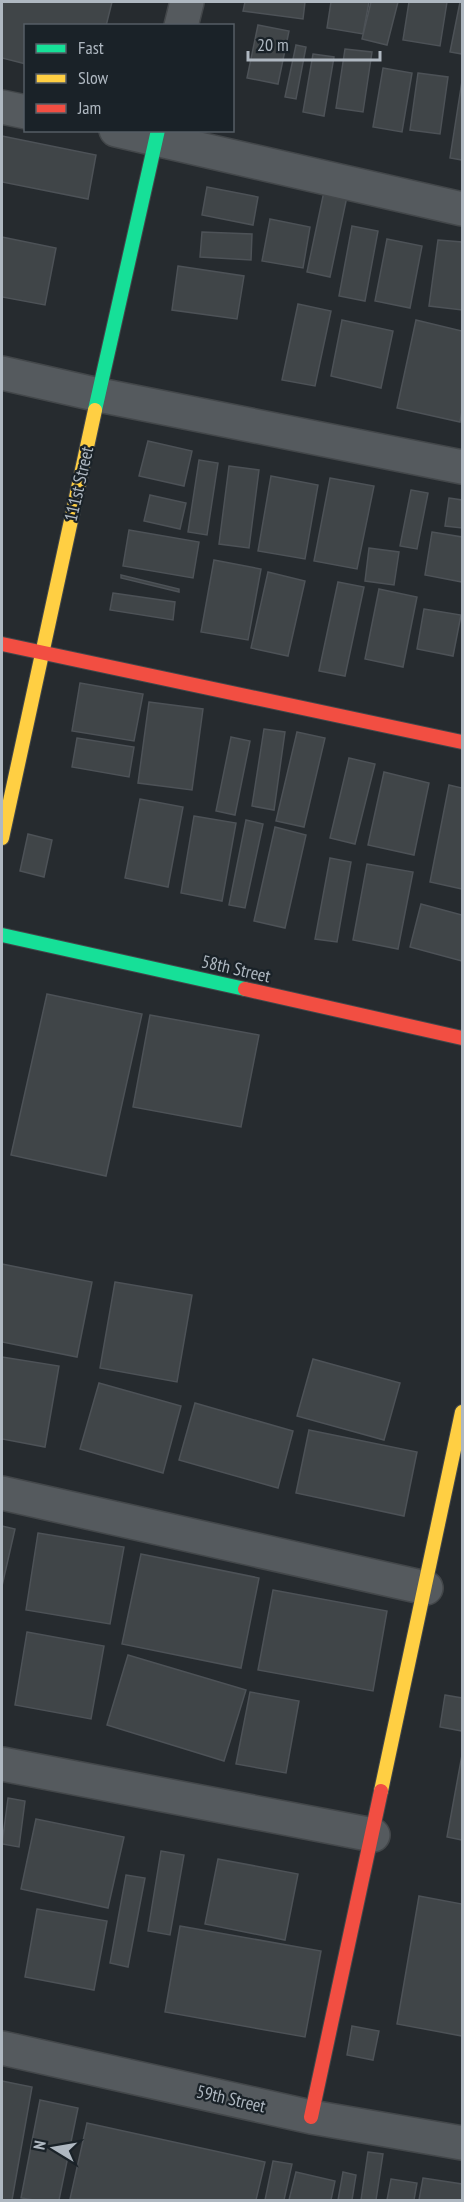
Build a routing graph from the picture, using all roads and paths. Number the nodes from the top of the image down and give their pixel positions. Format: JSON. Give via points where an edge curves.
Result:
{"nodes":[{"id":1,"x":187,"y":2,"type":"edge"},
{"id":2,"x":182,"y":24,"type":"edge"},
{"id":3,"x":2,"y":107,"type":"edge"},
{"id":4,"x":24,"y":112,"type":"edge"},
{"id":5,"x":132,"y":132,"type":"edge"},
{"id":6,"x":157,"y":135,"type":"edge"},
{"id":7,"x":462,"y":209,"type":"edge"},
{"id":8,"x":2,"y":373,"type":"edge"},
{"id":9,"x":99,"y":395,"type":"junction"},
{"id":10,"x":462,"y":467,"type":"edge"},
{"id":11,"x":2,"y":644,"type":"edge"},
{"id":12,"x":41,"y":652,"type":"junction"},
{"id":13,"x":462,"y":742,"type":"edge"},
{"id":14,"x":2,"y":838,"type":"edge"},
{"id":15,"x":2,"y":935,"type":"edge"},
{"id":16,"x":462,"y":1038,"type":"edge"},
{"id":17,"x":462,"y":1412,"type":"edge"},
{"id":18,"x":2,"y":1493,"type":"edge"},
{"id":19,"x":426,"y":1588,"type":"junction"},
{"id":20,"x":2,"y":1764,"type":"edge"},
{"id":21,"x":373,"y":1835,"type":"junction"},
{"id":22,"x":2,"y":2048,"type":"edge"},
{"id":23,"x":311,"y":2117,"type":"junction"},
{"id":24,"x":462,"y":2143,"type":"edge"}],
"edges":[{"from":1,"to":2,"type":"street"},
{"from":3,"to":4,"type":"street"},
{"from":5,"to":6,"type":"street"},
{"from":6,"to":7,"type":"street"},
{"from":6,"to":9,"type":"street","name":"111st Street"},
{"from":8,"to":9,"type":"street"},
{"from":9,"to":10,"type":"street"},
{"from":9,"to":12,"type":"street","name":"111st Street"},
{"from":11,"to":12,"type":"street"},
{"from":12,"to":13,"type":"street"},
{"from":12,"to":14,"type":"street","name":"111st Street"},
{"from":15,"to":16,"type":"street","name":"58th Street"},
{"from":17,"to":19,"type":"street"},
{"from":18,"to":19,"type":"street"},
{"from":19,"to":21,"type":"street"},
{"from":20,"to":21,"type":"street"},
{"from":21,"to":23,"type":"street"},
{"from":22,"to":23,"type":"street","name":"59th Street"},
{"from":23,"to":24,"type":"street","name":"59th Street"}]}
